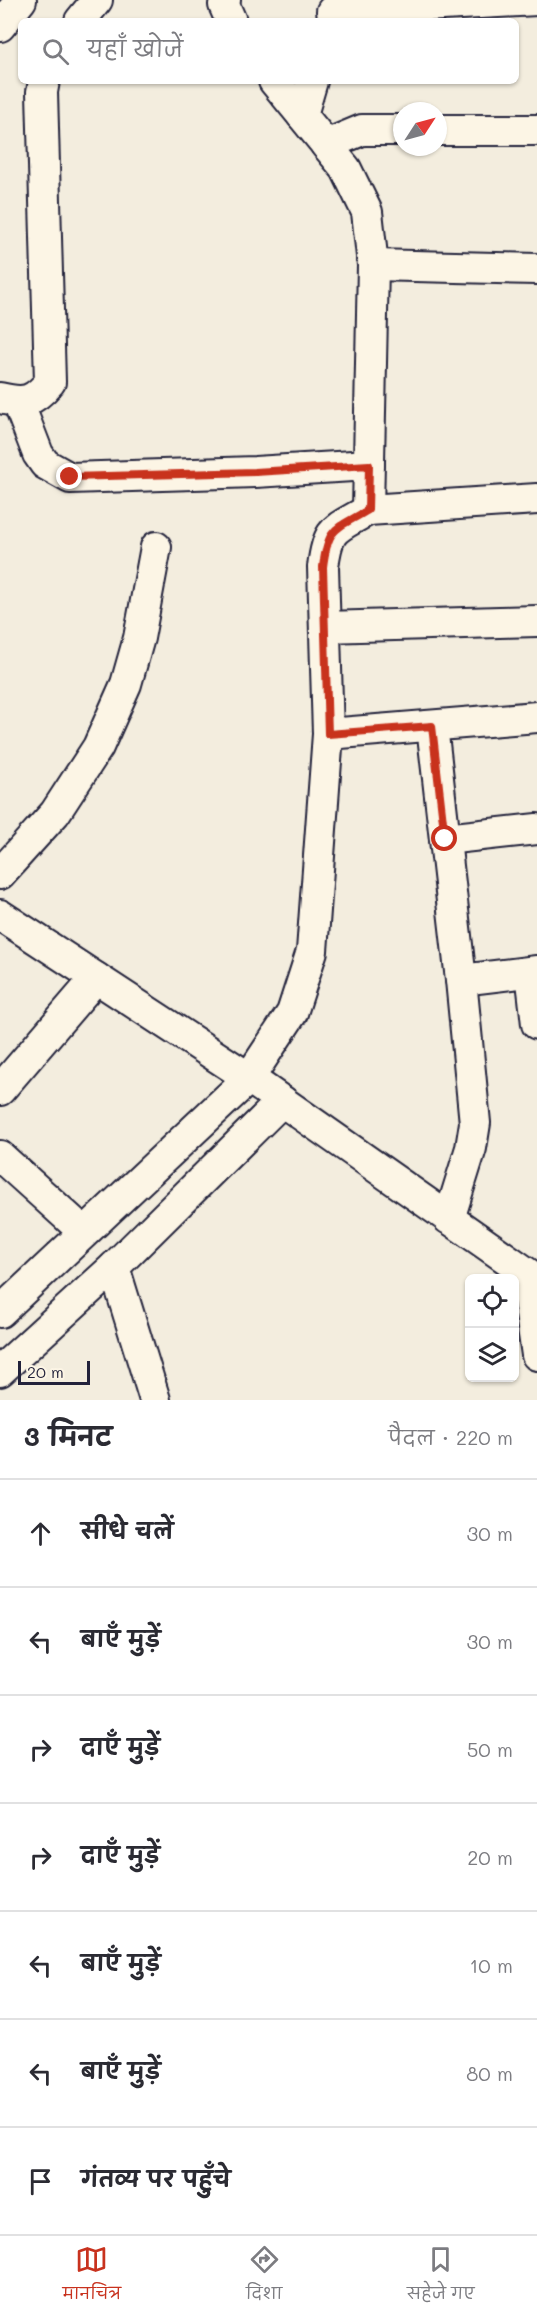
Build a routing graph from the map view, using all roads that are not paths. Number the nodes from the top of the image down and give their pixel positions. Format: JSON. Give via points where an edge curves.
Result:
{"nodes":[{"id":1,"x":21,"y":0,"type":"edge"},
{"id":2,"x":97,"y":0,"type":"edge"},
{"id":3,"x":225,"y":0,"type":"edge"},
{"id":4,"x":537,"y":0,"type":"edge"},
{"id":5,"x":332,"y":11,"type":"edge"},
{"id":6,"x":82,"y":18,"type":"edge"},
{"id":7,"x":230,"y":18,"type":"edge"},
{"id":8,"x":0,"y":26,"type":"edge"},
{"id":9,"x":43,"y":84,"type":"edge"},
{"id":10,"x":276,"y":84,"type":"edge"},
{"id":11,"x":311,"y":84,"type":"edge"},
{"id":12,"x":302,"y":115,"type":"junction"},
{"id":13,"x":393,"y":130,"type":"edge"},
{"id":14,"x":447,"y":130,"type":"edge"},
{"id":15,"x":537,"y":130,"type":"edge"},
{"id":16,"x":326,"y":146,"type":"junction"},
{"id":17,"x":373,"y":265,"type":"junction"},
{"id":18,"x":537,"y":269,"type":"edge"},
{"id":19,"x":9,"y":400,"type":"edge"},
{"id":20,"x":369,"y":465,"type":"junction"},
{"id":21,"x":537,"y":500,"type":"edge"},
{"id":22,"x":368,"y":510,"type":"junction"},
{"id":23,"x":156,"y":547,"type":"dead end"},
{"id":24,"x":537,"y":621,"type":"edge"},
{"id":25,"x":325,"y":627,"type":"junction"},
{"id":26,"x":537,"y":717,"type":"edge"},
{"id":27,"x":432,"y":726,"type":"junction"},
{"id":28,"x":328,"y":734,"type":"junction"},
{"id":29,"x":537,"y":829,"type":"edge"},
{"id":30,"x":445,"y":839,"type":"junction"},
{"id":31,"x":0,"y":874,"type":"edge"},
{"id":32,"x":0,"y":915,"type":"edge"},
{"id":33,"x":534,"y":972,"type":"edge"},
{"id":34,"x":96,"y":978,"type":"junction"},
{"id":35,"x":461,"y":980,"type":"junction"},
{"id":36,"x":537,"y":1024,"type":"edge"},
{"id":37,"x":249,"y":1078,"type":"junction"},
{"id":38,"x":0,"y":1090,"type":"edge"},
{"id":39,"x":282,"y":1101,"type":"junction"},
{"id":40,"x":0,"y":1156,"type":"edge"},
{"id":41,"x":449,"y":1219,"type":"junction"},
{"id":42,"x":84,"y":1232,"type":"junction"},
{"id":43,"x":114,"y":1267,"type":"junction"},
{"id":44,"x":531,"y":1277,"type":"edge"},
{"id":45,"x":0,"y":1312,"type":"edge"},
{"id":46,"x":537,"y":1355,"type":"edge"},
{"id":47,"x":1,"y":1370,"type":"edge"},
{"id":48,"x":154,"y":1400,"type":"edge"}],
"edges":[{"from":1,"to":8,"type":"street"},
{"from":2,"to":6,"type":"street"},
{"from":3,"to":7,"type":"street"},
{"from":4,"to":5,"type":"street"},
{"from":9,"to":19,"type":"street","via":[[50,382],[35,398]]},
{"from":10,"to":12,"type":"street"},
{"from":11,"to":12,"type":"street"},
{"from":12,"to":16,"type":"street"},
{"from":13,"to":16,"type":"street","via":[[362,130]]},
{"from":14,"to":15,"type":"street"},
{"from":16,"to":17,"type":"street","via":[[346,170],[367,212]]},
{"from":17,"to":18,"type":"street"},
{"from":17,"to":20,"type":"street"},
{"from":19,"to":20,"type":"street","via":[[45,464],[70,477]]},
{"from":20,"to":22,"type":"street"},
{"from":21,"to":22,"type":"street"},
{"from":22,"to":25,"type":"street","via":[[330,534],[323,567]]},
{"from":23,"to":31,"type":"street","via":[[126,684],[98,747],[55,813]]},
{"from":24,"to":25,"type":"street"},
{"from":25,"to":28,"type":"street"},
{"from":26,"to":27,"type":"street"},
{"from":27,"to":28,"type":"street"},
{"from":27,"to":30,"type":"street"},
{"from":28,"to":37,"type":"street","via":[[312,951],[292,1013]]},
{"from":29,"to":30,"type":"street"},
{"from":30,"to":35,"type":"street"},
{"from":32,"to":34,"type":"street"},
{"from":33,"to":35,"type":"street"},
{"from":33,"to":36,"type":"street"},
{"from":34,"to":37,"type":"street"},
{"from":34,"to":38,"type":"street"},
{"from":35,"to":41,"type":"street","via":[[475,1123]]},
{"from":37,"to":39,"type":"street"},
{"from":37,"to":42,"type":"street"},
{"from":39,"to":41,"type":"street"},
{"from":39,"to":43,"type":"street"},
{"from":40,"to":42,"type":"street"},
{"from":41,"to":44,"type":"street"},
{"from":42,"to":45,"type":"street"},
{"from":43,"to":47,"type":"street"},
{"from":43,"to":48,"type":"street"},
{"from":44,"to":46,"type":"street"}]}
